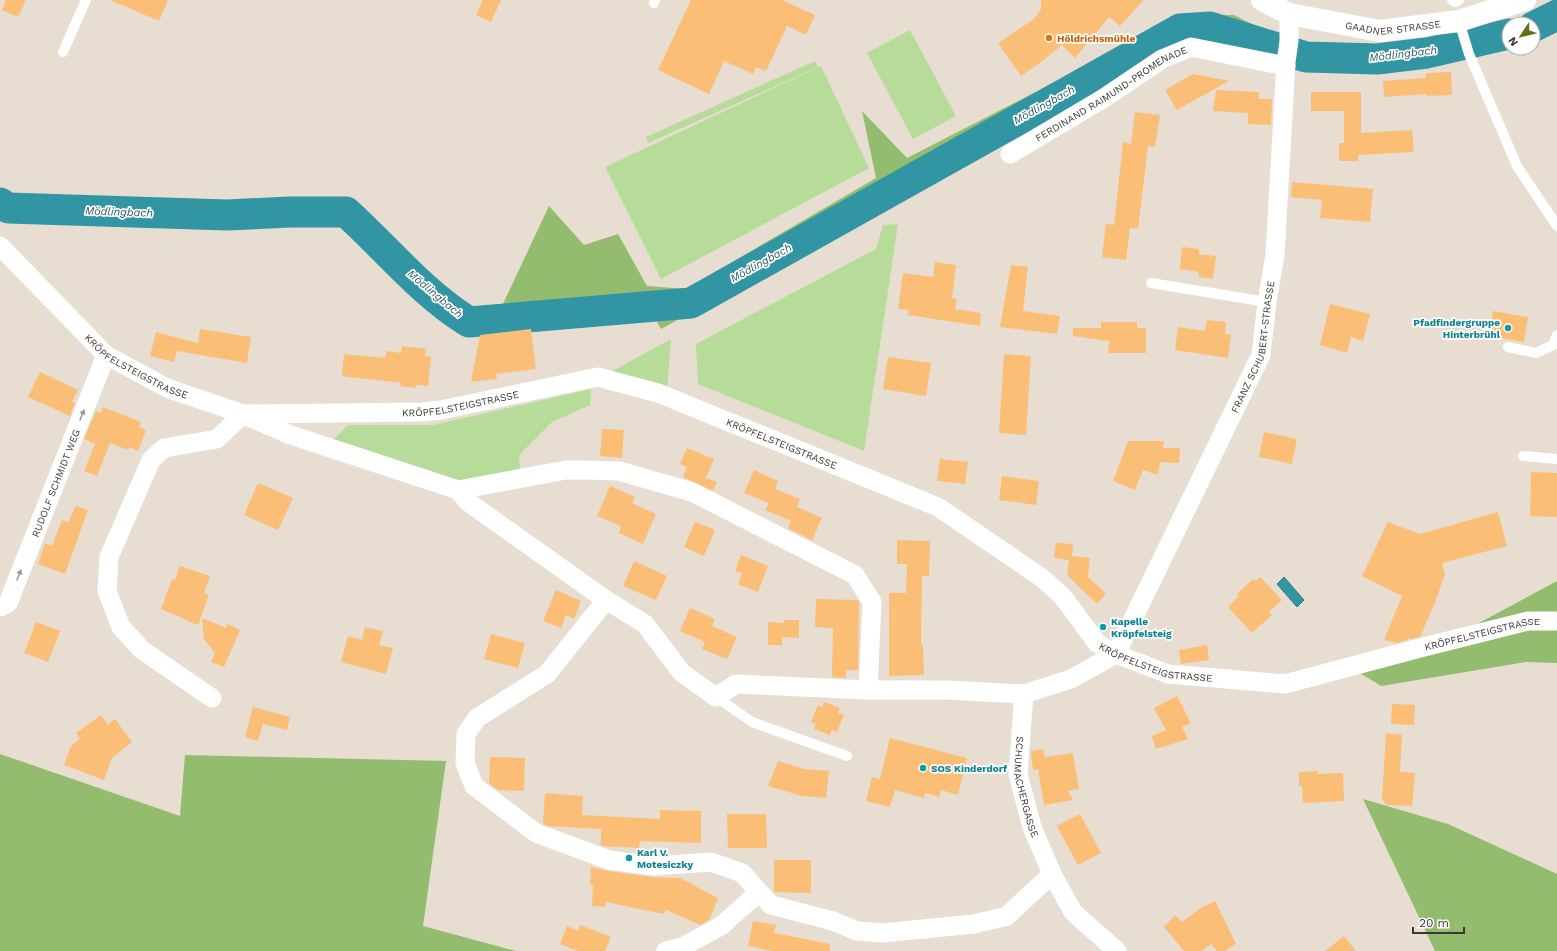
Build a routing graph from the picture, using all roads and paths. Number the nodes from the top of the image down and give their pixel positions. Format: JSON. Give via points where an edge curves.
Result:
{"nodes":[{"id":1,"x":86,"y":0,"type":"edge"},
{"id":2,"x":1262,"y":0,"type":"edge"},
{"id":3,"x":1452,"y":0,"type":"edge"},
{"id":4,"x":1517,"y":1,"type":"edge"},
{"id":5,"x":1289,"y":14,"type":"junction"},
{"id":6,"x":1460,"y":20,"type":"edge"},
{"id":7,"x":63,"y":52,"type":"dead end"},
{"id":8,"x":1286,"y":64,"type":"junction"},
{"id":9,"x":1010,"y":154,"type":"dead end"},
{"id":10,"x":1557,"y":226,"type":"edge"},
{"id":11,"x":0,"y":246,"type":"edge"},
{"id":12,"x":1151,"y":282,"type":"dead end"},
{"id":13,"x":1267,"y":302,"type":"junction"},
{"id":14,"x":1557,"y":335,"type":"edge"},
{"id":15,"x":1508,"y":347,"type":"dead end"},
{"id":16,"x":106,"y":354,"type":"junction"},
{"id":17,"x":243,"y":414,"type":"junction"},
{"id":18,"x":1523,"y":456,"type":"dead end"},
{"id":19,"x":1557,"y":459,"type":"edge"},
{"id":20,"x":458,"y":490,"type":"junction"},
{"id":21,"x":606,"y":600,"type":"junction"},
{"id":22,"x":0,"y":607,"type":"edge"},
{"id":23,"x":1557,"y":621,"type":"edge"},
{"id":24,"x":1116,"y":654,"type":"junction"},
{"id":25,"x":868,"y":690,"type":"junction"},
{"id":26,"x":1024,"y":694,"type":"junction"},
{"id":27,"x":212,"y":698,"type":"dead end"},
{"id":28,"x":716,"y":698,"type":"junction"},
{"id":29,"x":847,"y":756,"type":"dead end"},
{"id":30,"x":1052,"y":874,"type":"junction"},
{"id":31,"x":759,"y":892,"type":"junction"},
{"id":32,"x":666,"y":951,"type":"edge"},
{"id":33,"x":1117,"y":951,"type":"edge"}],
"edges":[{"from":1,"to":7,"type":"lane"},
{"from":2,"to":5,"type":"main road","name":"GAADNER STRASSE"},
{"from":3,"to":6,"type":"lane"},
{"from":4,"to":6,"type":"main road","name":"GAADNER STRASSE"},
{"from":5,"to":6,"type":"main road","name":"GAADNER STRASSE","via":[[1380,31]]},
{"from":5,"to":8,"type":"street","name":"FRANZ SCHUBERT-STRASSE"},
{"from":6,"to":10,"type":"lane","via":[[1469,54],[1517,166]]},
{"from":8,"to":9,"type":"street","name":"FERDINAND RAIMUND-PROMENADE","via":[[1191,47],[1162,59],[1104,98]]},
{"from":8,"to":13,"type":"street","name":"FRANZ SCHUBERT-STRASSE","via":[[1275,255]]},
{"from":11,"to":16,"type":"street","name":"KRÖPFELSTEIGSTRASSE"},
{"from":12,"to":13,"type":"lane"},
{"from":13,"to":24,"type":"street","name":"FRANZ SCHUBERT-STRASSE","via":[[1261,355]]},
{"from":14,"to":15,"type":"lane","via":[[1552,345],[1536,353]]},
{"from":16,"to":17,"type":"street","name":"KRÖPFELSTEIGSTRASSE","via":[[167,388]]},
{"from":22,"to":16,"type":"street","name":"RUDOLF SCHMIDT WEG","one_way":true,"via":[[8,603]]},
{"from":17,"to":20,"type":"street","via":[[288,434]]},
{"from":17,"to":24,"type":"street","name":"KRÖPFELSTEIGSTRASSE","via":[[423,412],[598,377],[658,393],[938,507],[1042,578],[1063,597],[1097,643]]},
{"from":17,"to":27,"type":"street","via":[[217,439],[164,448],[151,460],[109,557],[107,591],[121,627],[142,650]]},
{"from":18,"to":19,"type":"lane"},
{"from":20,"to":21,"type":"street","via":[[468,502]]},
{"from":20,"to":25,"type":"street","via":[[566,470],[580,470],[619,471],[692,492],[855,575],[872,602]]},
{"from":21,"to":28,"type":"street","via":[[645,624],[682,673]]},
{"from":21,"to":31,"type":"street","via":[[547,674],[477,718],[466,734],[465,763],[474,786],[536,833],[609,860],[653,866],[711,862],[742,873]]},
{"from":23,"to":24,"type":"street","name":"KRÖPFELSTEIGSTRASSE","via":[[1528,621],[1285,684],[1168,674]]},
{"from":24,"to":26,"type":"street","via":[[1071,679]]},
{"from":25,"to":26,"type":"street","via":[[947,690]]},
{"from":25,"to":28,"type":"street","via":[[736,684]]},
{"from":26,"to":30,"type":"street","name":"SCHUMACHERGASSE","via":[[1018,774],[1032,827]]},
{"from":28,"to":29,"type":"lane","via":[[752,722]]},
{"from":30,"to":31,"type":"street","via":[[1007,916],[974,924],[882,933],[857,932],[833,921],[771,905]]},
{"from":30,"to":33,"type":"street","name":"SCHUMACHERGASSE","via":[[1073,912]]},
{"from":31,"to":32,"type":"street","via":[[721,926],[682,947]]}]}
